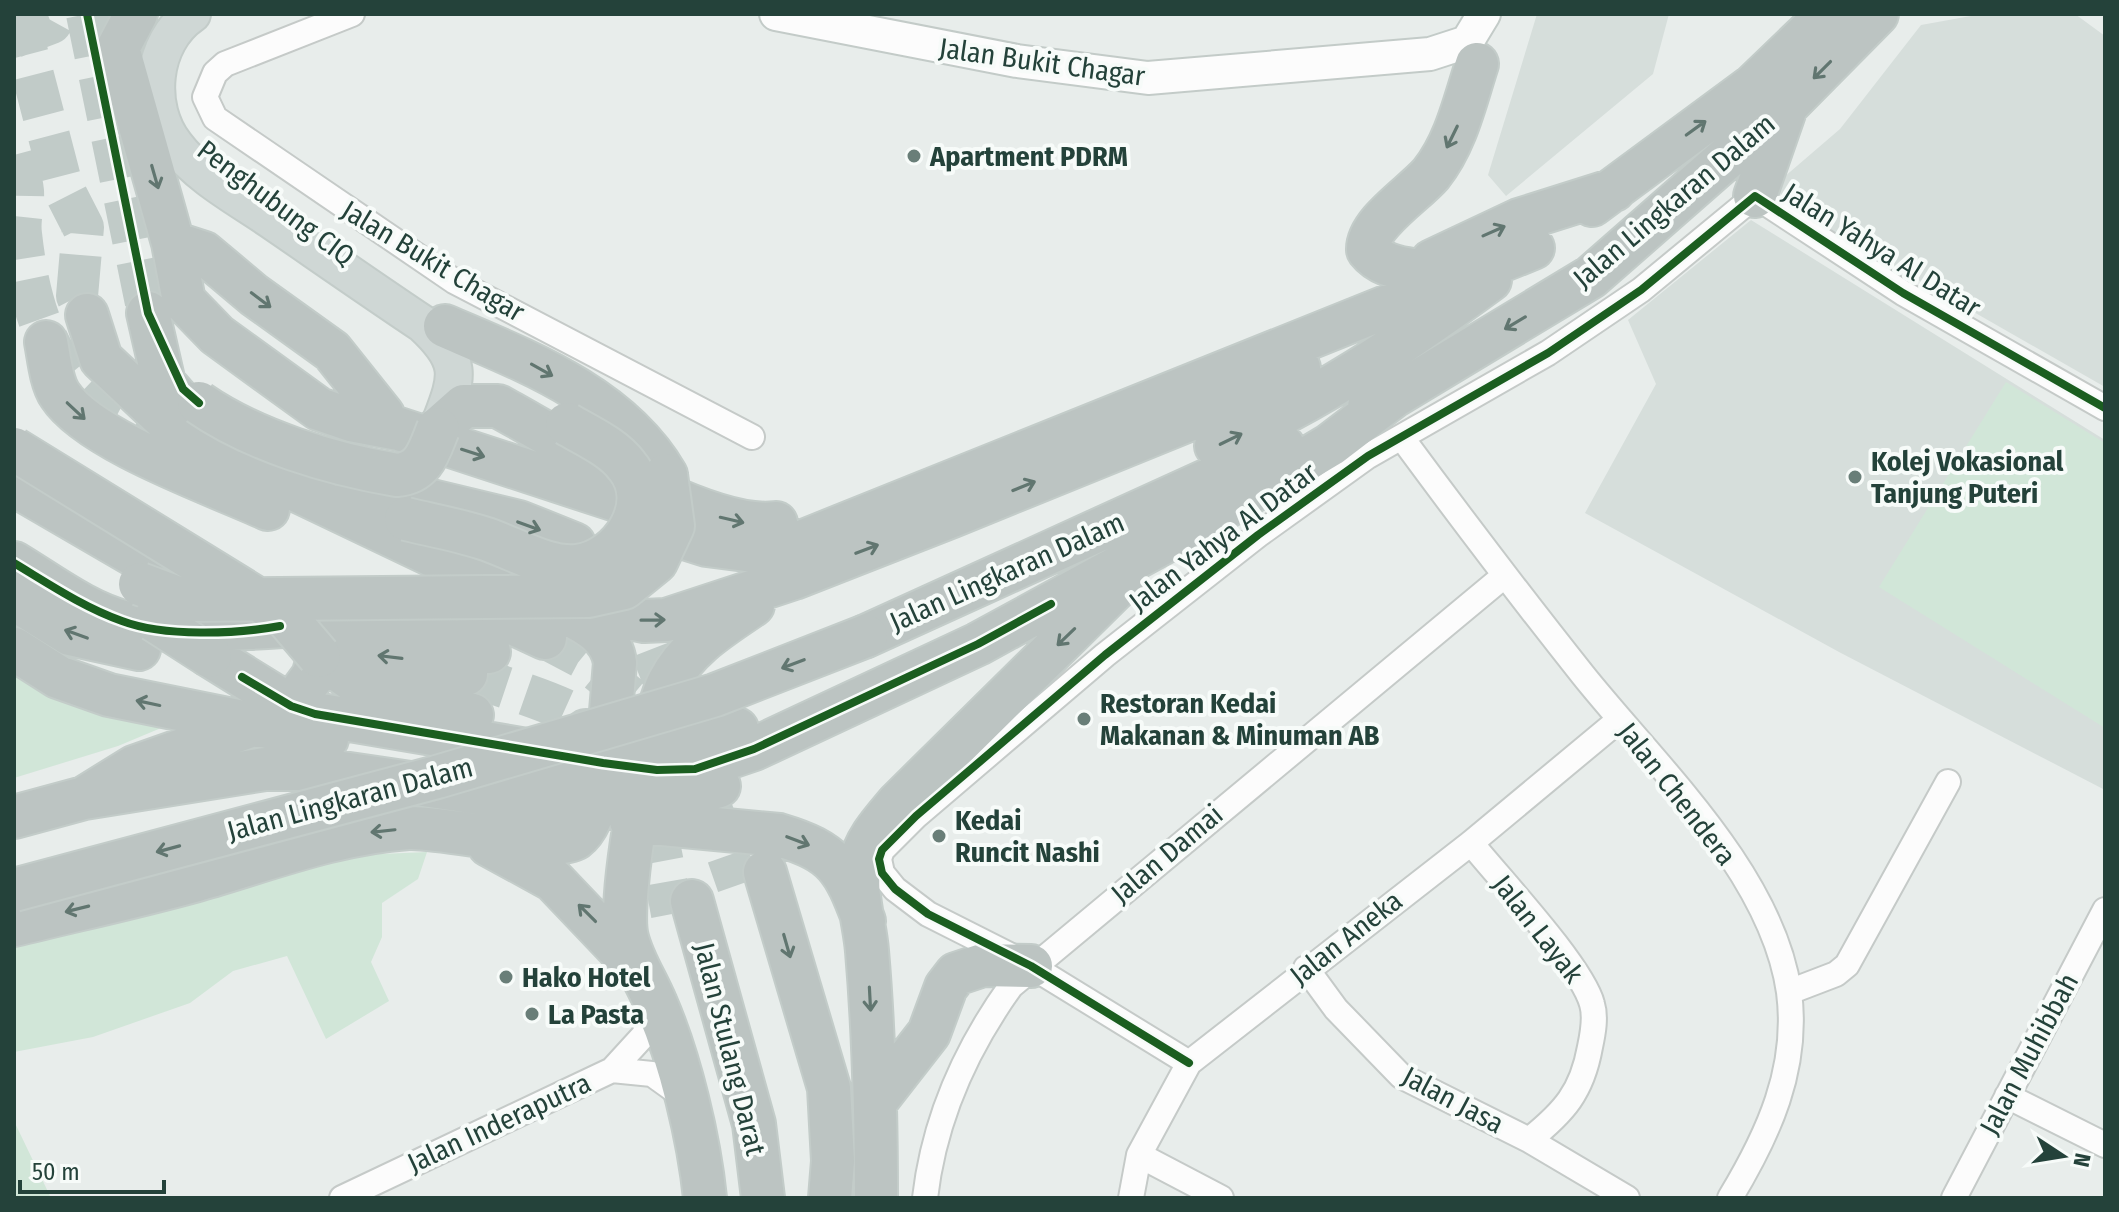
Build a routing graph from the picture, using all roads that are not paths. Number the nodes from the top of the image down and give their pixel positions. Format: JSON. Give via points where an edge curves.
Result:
{"nodes":[{"id":1,"x":136,"y":14,"type":"edge"},
{"id":2,"x":192,"y":14,"type":"edge"},
{"id":3,"x":223,"y":14,"type":"edge"},
{"id":4,"x":352,"y":14,"type":"edge"},
{"id":5,"x":776,"y":14,"type":"edge"},
{"id":6,"x":1484,"y":14,"type":"edge"},
{"id":7,"x":1828,"y":14,"type":"edge"},
{"id":8,"x":1877,"y":14,"type":"edge"},
{"id":9,"x":1477,"y":64,"type":"dead end"},
{"id":10,"x":1787,"y":105,"type":"junction"},
{"id":11,"x":1614,"y":190,"type":"junction"},
{"id":12,"x":1755,"y":196,"type":"junction"},
{"id":13,"x":280,"y":218,"type":"junction"},
{"id":14,"x":1533,"y":248,"type":"junction"},
{"id":15,"x":1413,"y":270,"type":"junction"},
{"id":16,"x":1455,"y":277,"type":"junction"},
{"id":17,"x":148,"y":313,"type":"tunnel mouth"},
{"id":18,"x":445,"y":326,"type":"junction"},
{"id":19,"x":46,"y":342,"type":"dead end"},
{"id":20,"x":1394,"y":396,"type":"junction"},
{"id":21,"x":195,"y":408,"type":"junction"},
{"id":22,"x":2105,"y":408,"type":"edge"},
{"id":23,"x":407,"y":425,"type":"junction"},
{"id":24,"x":752,"y":437,"type":"dead end"},
{"id":25,"x":1402,"y":438,"type":"junction"},
{"id":26,"x":14,"y":449,"type":"edge"},
{"id":27,"x":557,"y":482,"type":"junction"},
{"id":28,"x":14,"y":485,"type":"edge"},
{"id":29,"x":303,"y":495,"type":"junction"},
{"id":30,"x":14,"y":513,"type":"edge"},
{"id":31,"x":14,"y":541,"type":"edge"},
{"id":32,"x":574,"y":544,"type":"dead end"},
{"id":33,"x":1162,"y":544,"type":"junction"},
{"id":34,"x":14,"y":563,"type":"edge"},
{"id":35,"x":1504,"y":576,"type":"junction"},
{"id":36,"x":794,"y":578,"type":"junction"},
{"id":37,"x":650,"y":584,"type":"tunnel mouth"},
{"id":38,"x":523,"y":589,"type":"junction"},
{"id":39,"x":14,"y":599,"type":"edge"},
{"id":40,"x":147,"y":602,"type":"junction"},
{"id":41,"x":1051,"y":604,"type":"junction"},
{"id":42,"x":860,"y":623,"type":"junction"},
{"id":43,"x":280,"y":626,"type":"junction"},
{"id":44,"x":545,"y":638,"type":"tunnel mouth"},
{"id":45,"x":14,"y":649,"type":"edge"},
{"id":46,"x":319,"y":656,"type":"junction"},
{"id":47,"x":226,"y":666,"type":"junction"},
{"id":48,"x":291,"y":706,"type":"junction"},
{"id":49,"x":1619,"y":720,"type":"junction"},
{"id":50,"x":239,"y":722,"type":"junction"},
{"id":51,"x":950,"y":751,"type":"junction"},
{"id":52,"x":215,"y":777,"type":"junction"},
{"id":53,"x":600,"y":777,"type":"junction"},
{"id":54,"x":643,"y":782,"type":"junction"},
{"id":55,"x":1948,"y":782,"type":"dead end"},
{"id":56,"x":84,"y":798,"type":"junction"},
{"id":57,"x":930,"y":804,"type":"junction"},
{"id":58,"x":14,"y":817,"type":"edge"},
{"id":59,"x":874,"y":830,"type":"junction"},
{"id":60,"x":461,"y":831,"type":"junction"},
{"id":61,"x":721,"y":831,"type":"junction"},
{"id":62,"x":1471,"y":843,"type":"junction"},
{"id":63,"x":14,"y":861,"type":"edge"},
{"id":64,"x":195,"y":880,"type":"junction"},
{"id":65,"x":14,"y":890,"type":"edge"},
{"id":66,"x":626,"y":907,"type":"junction"},
{"id":67,"x":864,"y":921,"type":"junction"},
{"id":68,"x":2102,"y":921,"type":"edge"},
{"id":69,"x":14,"y":925,"type":"edge"},
{"id":70,"x":1031,"y":966,"type":"junction"},
{"id":71,"x":1306,"y":968,"type":"junction"},
{"id":72,"x":648,"y":987,"type":"junction"},
{"id":73,"x":1789,"y":992,"type":"junction"},
{"id":74,"x":1189,"y":1063,"type":"junction"},
{"id":75,"x":612,"y":1070,"type":"junction"},
{"id":76,"x":2007,"y":1096,"type":"junction"},
{"id":77,"x":684,"y":1097,"type":"junction"},
{"id":78,"x":876,"y":1101,"type":"junction"},
{"id":79,"x":1529,"y":1140,"type":"junction"},
{"id":80,"x":2105,"y":1145,"type":"edge"},
{"id":81,"x":1139,"y":1155,"type":"junction"},
{"id":82,"x":342,"y":1198,"type":"edge"},
{"id":83,"x":705,"y":1198,"type":"edge"},
{"id":84,"x":736,"y":1198,"type":"edge"},
{"id":85,"x":763,"y":1198,"type":"edge"},
{"id":86,"x":823,"y":1198,"type":"edge"},
{"id":87,"x":830,"y":1198,"type":"edge"},
{"id":88,"x":876,"y":1198,"type":"edge"},
{"id":89,"x":925,"y":1198,"type":"edge"},
{"id":90,"x":1131,"y":1198,"type":"edge"},
{"id":91,"x":1221,"y":1198,"type":"edge"},
{"id":92,"x":1627,"y":1198,"type":"edge"},
{"id":93,"x":1730,"y":1198,"type":"edge"},
{"id":94,"x":1954,"y":1198,"type":"edge"}],
"edges":[{"from":1,"to":23,"type":"highway","one_way":true,"via":[[118,48],[184,301],[217,335],[319,409],[351,420]]},
{"from":2,"to":13,"type":"main road","via":[[170,37],[158,64],[157,95],[165,128],[175,146],[210,178]]},
{"from":3,"to":13,"type":"main road","name":"Penghubung CIQ","via":[[197,32],[179,57],[173,104],[179,124],[192,140]]},
{"from":4,"to":24,"type":"street","name":"Jalan Bukit Chagar","via":[[225,64],[205,97],[215,118],[464,287]]},
{"from":5,"to":6,"type":"main road","name":"Jalan Bukit Chagar","via":[[1017,61],[1116,76],[1172,78],[1430,54],[1467,42]]},
{"from":11,"to":7,"type":"highway","name":"Jalan Lingkaran Dalam","one_way":true,"via":[[1753,86]]},
{"from":8,"to":10,"type":"highway","name":"Jalan Lingkaran Dalam","one_way":true},
{"from":9,"to":15,"type":"highway","one_way":true,"via":[[1455,134],[1432,173],[1367,242],[1378,259]]},
{"from":10,"to":12,"type":"highway"},
{"from":10,"to":20,"type":"highway","name":"Jalan Lingkaran Dalam","one_way":true,"via":[[1591,277]]},
{"from":11,"to":14,"type":"highway","name":"Jalan Lingkaran Dalam"},
{"from":15,"to":11,"type":"highway","one_way":true,"via":[[1519,220]]},
{"from":12,"to":22,"type":"street","name":"Jalan Yahya Al Datar","via":[[1903,293]]},
{"from":12,"to":25,"type":"street","name":"Jalan Yahya Al Datar","via":[[1641,290],[1548,353]]},
{"from":13,"to":18,"type":"main road","name":"Penghubung CIQ"},
{"from":13,"to":23,"type":"main road","via":[[446,346],[456,368],[454,384]]},
{"from":14,"to":16,"type":"highway"},
{"from":42,"to":14,"type":"highway","name":"Jalan Lingkaran Dalam","one_way":true,"via":[[1309,400],[1390,353]]},
{"from":23,"to":15,"type":"highway","one_way":true,"via":[[464,406],[498,406],[699,511],[762,525],[790,521]]},
{"from":16,"to":27,"type":"highway","via":[[804,541],[775,548],[707,545],[619,501]]},
{"from":36,"to":16,"type":"highway","one_way":true,"via":[[1213,410],[1366,332]]},
{"from":17,"to":21,"type":"highway"},
{"from":18,"to":29,"type":"highway","bridge":true,"via":[[489,375],[628,466],[640,490],[639,509],[628,533],[613,549],[576,566],[541,560],[483,537]]},
{"from":18,"to":40,"type":"highway","one_way":true,"bridge":true,"via":[[521,359],[586,395],[634,430],[666,475],[673,526],[656,562],[624,588],[588,596]]},
{"from":19,"to":44,"type":"highway","one_way":true,"via":[[59,394],[89,422],[152,457]]},
{"from":20,"to":33,"type":"highway","via":[[1330,445]]},
{"from":20,"to":42,"type":"highway","name":"Jalan Lingkaran Dalam"},
{"from":21,"to":23,"type":"highway","bridge":true,"via":[[286,445],[397,475],[414,472],[424,462]]},
{"from":21,"to":29,"type":"highway","via":[[172,403],[115,350],[87,315],[101,359],[183,436]]},
{"from":21,"to":32,"type":"highway","one_way":true,"via":[[272,456],[337,479],[519,522]]},
{"from":23,"to":27,"type":"highway","one_way":true},
{"from":25,"to":35,"type":"street","name":"Jalan Chendera"},
{"from":25,"to":57,"type":"street","name":"Jalan Yahya Al Datar","via":[[1368,456],[1258,535],[1105,655]]},
{"from":26,"to":46,"type":"highway","bridge":true,"via":[[285,616]]},
{"from":27,"to":37,"type":"highway","via":[[611,533]]},
{"from":28,"to":43,"type":"highway","via":[[207,597]]},
{"from":29,"to":38,"type":"highway","via":[[451,564]]},
{"from":30,"to":40,"type":"highway"},
{"from":31,"to":40,"type":"highway"},
{"from":33,"to":41,"type":"highway"},
{"from":33,"to":51,"type":"highway","one_way":true},
{"from":34,"to":43,"type":"highway","via":[[126,623],[236,632]]},
{"from":35,"to":49,"type":"street","name":"Jalan Chendera"},
{"from":35,"to":70,"type":"street","name":"Jalan Damai"},
{"from":38,"to":36,"type":"highway","one_way":true,"via":[[644,621],[666,620]]},
{"from":36,"to":54,"type":"highway","via":[[706,637],[685,658],[668,683]]},
{"from":38,"to":53,"type":"highway","via":[[590,626],[609,645],[615,663]]},
{"from":43,"to":39,"type":"highway","one_way":true,"via":[[396,628],[456,640],[478,663],[129,647],[70,634]]},
{"from":40,"to":47,"type":"highway","bridge":true},
{"from":41,"to":54,"type":"highway","via":[[976,623],[701,740]]},
{"from":41,"to":54,"type":"highway","via":[[994,655],[727,783],[681,798]]},
{"from":42,"to":63,"type":"highway","name":"Jalan Lingkaran Dalam","via":[[430,750]]},
{"from":42,"to":65,"type":"highway","name":"Jalan Lingkaran Dalam","one_way":true,"bridge":true,"via":[[686,704]]},
{"from":50,"to":45,"type":"highway","one_way":true,"via":[[84,688]]},
{"from":46,"to":48,"type":"highway","via":[[313,676]]},
{"from":46,"to":53,"type":"highway","via":[[354,681],[475,715]]},
{"from":47,"to":48,"type":"highway"},
{"from":47,"to":50,"type":"highway","via":[[250,691]]},
{"from":48,"to":50,"type":"highway"},
{"from":48,"to":53,"type":"highway"},
{"from":49,"to":62,"type":"street","name":"Jalan Aneka"},
{"from":49,"to":73,"type":"street","name":"Jalan Chendera","via":[[1710,829],[1755,897],[1776,943]]},
{"from":50,"to":53,"type":"highway"},
{"from":50,"to":56,"type":"highway","via":[[191,732],[168,755],[134,767]]},
{"from":51,"to":57,"type":"highway"},
{"from":51,"to":59,"type":"highway"},
{"from":52,"to":53,"type":"highway","via":[[315,769],[478,793]]},
{"from":52,"to":56,"type":"highway"},
{"from":52,"to":64,"type":"highway","via":[[236,786],[245,808],[243,836]]},
{"from":53,"to":54,"type":"highway"},
{"from":53,"to":54,"type":"highway"},
{"from":53,"to":60,"type":"highway","via":[[575,838],[557,844]]},
{"from":54,"to":61,"type":"highway"},
{"from":54,"to":66,"type":"highway"},
{"from":55,"to":73,"type":"street","via":[[1847,965]]},
{"from":56,"to":58,"type":"highway"},
{"from":57,"to":59,"type":"highway"},
{"from":57,"to":70,"type":"street","name":"Jalan Yahya Al Datar","via":[[882,850],[882,873],[928,914]]},
{"from":59,"to":67,"type":"highway","via":[[859,867]]},
{"from":60,"to":64,"type":"highway","one_way":true,"via":[[411,828],[345,835]]},
{"from":72,"to":60,"type":"highway","one_way":true,"via":[[553,880]]},
{"from":61,"to":66,"type":"highway","via":[[693,838],[667,853]]},
{"from":61,"to":67,"type":"highway","one_way":true,"via":[[779,835],[819,851],[848,878]]},
{"from":62,"to":71,"type":"street","name":"Jalan Aneka"},
{"from":62,"to":79,"type":"street","name":"Jalan Layak","via":[[1579,978],[1593,1005],[1585,1079],[1559,1116]]},
{"from":64,"to":69,"type":"highway","one_way":true},
{"from":66,"to":72,"type":"highway","via":[[626,936]]},
{"from":67,"to":78,"type":"highway","one_way":true},
{"from":68,"to":76,"type":"street","name":"Jalan Muhibbah"},
{"from":70,"to":74,"type":"street","name":"Jalan Yahya Al Datar"},
{"from":70,"to":78,"type":"highway","via":[[983,965],[956,974],[929,1033]]},
{"from":70,"to":89,"type":"street","name":"Jalan Damai","via":[[984,1024],[965,1059],[930,1159]]},
{"from":71,"to":74,"type":"street","name":"Jalan Aneka"},
{"from":71,"to":79,"type":"street","name":"Jalan Jasa","via":[[1336,1009],[1401,1076]]},
{"from":72,"to":75,"type":"street","name":"Jalan Inderaputra","via":[[644,1035]]},
{"from":72,"to":77,"type":"highway"},
{"from":73,"to":93,"type":"street","name":"Jalan Chendera","via":[[1790,1038],[1777,1107],[1762,1145]]},
{"from":74,"to":81,"type":"street","name":"Jalan Aneka"},
{"from":75,"to":77,"type":"street","name":"Jalan Inderaputra","via":[[652,1074]]},
{"from":75,"to":82,"type":"street","name":"Jalan Inderaputra"},
{"from":76,"to":80,"type":"street"},
{"from":76,"to":94,"type":"street","name":"Jalan Muhibbah"},
{"from":77,"to":83,"type":"highway","via":[[701,1157]]},
{"from":78,"to":88,"type":"highway"},
{"from":79,"to":92,"type":"street","name":"Jalan Jasa"},
{"from":81,"to":90,"type":"street","name":"Jalan Aneka"},
{"from":81,"to":91,"type":"street"},
{"from":84,"to":85,"type":"highway","name":"Jalan Stulang Darat","via":[[729,1125],[682,907],[754,1124]]},
{"from":86,"to":87,"type":"highway","one_way":true,"via":[[803,1087],[752,878],[829,1088]]}]}
